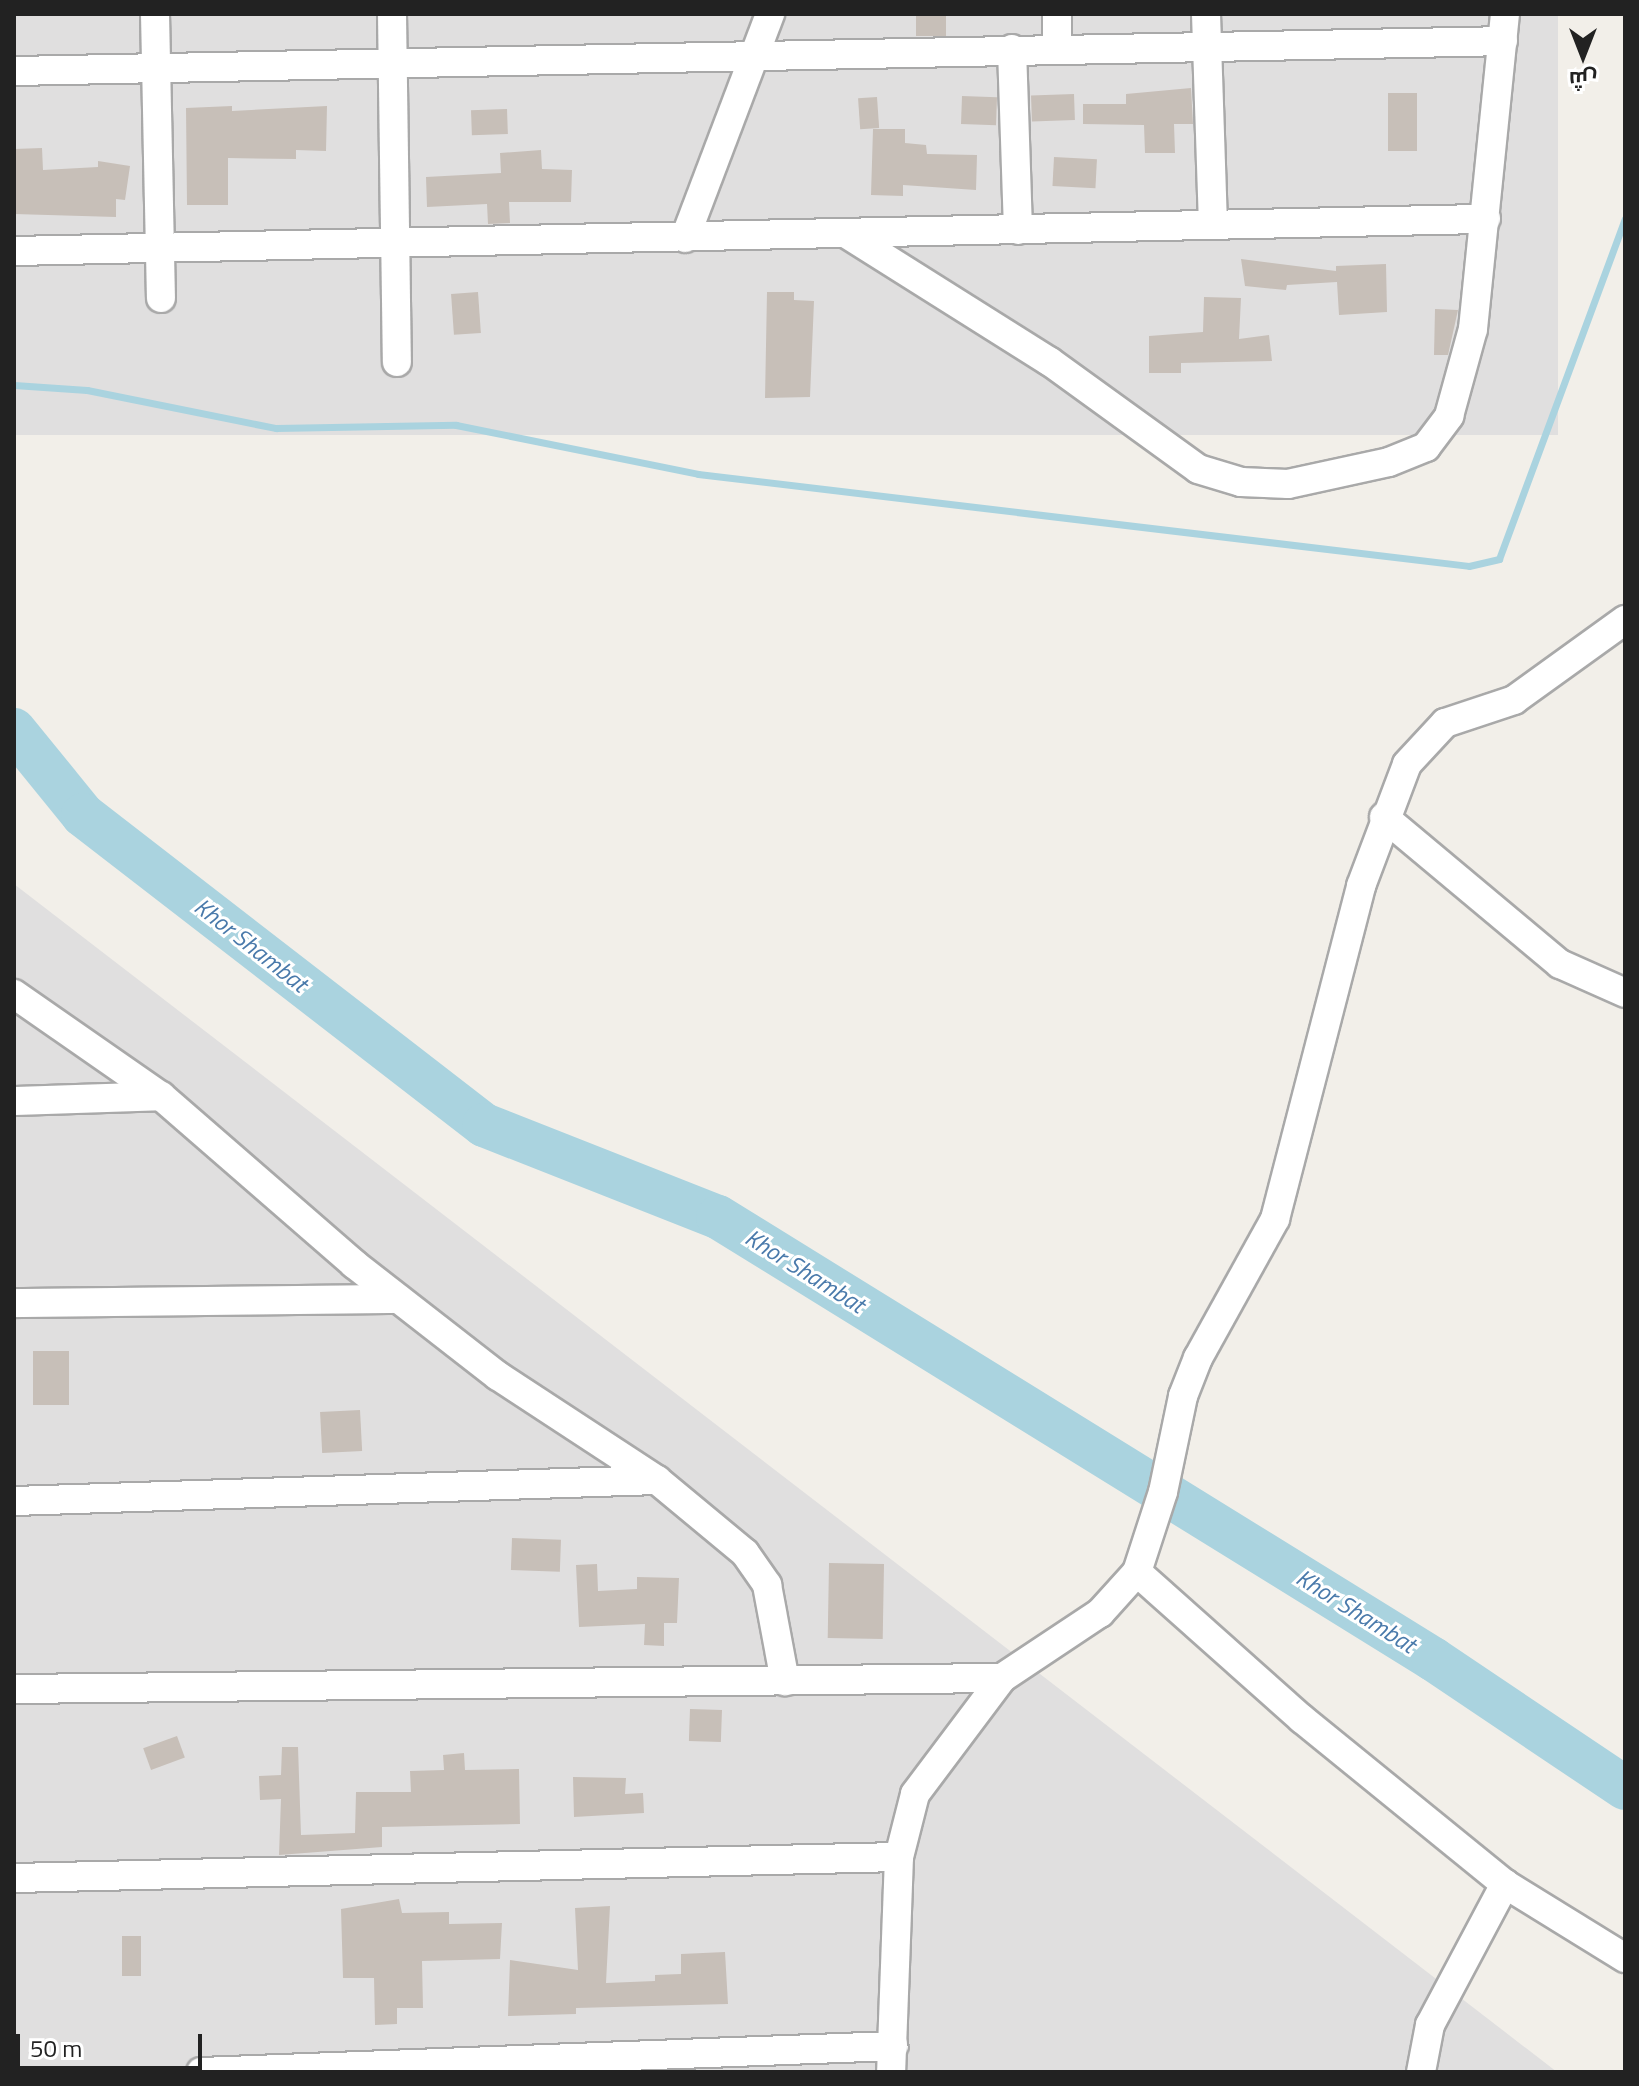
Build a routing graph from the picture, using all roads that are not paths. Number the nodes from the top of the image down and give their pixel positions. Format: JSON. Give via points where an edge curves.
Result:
{"nodes":[{"id":1,"x":155,"y":14,"type":"edge"},
{"id":2,"x":392,"y":14,"type":"edge"},
{"id":3,"x":770,"y":14,"type":"edge"},
{"id":4,"x":1057,"y":14,"type":"edge"},
{"id":5,"x":1206,"y":14,"type":"edge"},
{"id":6,"x":1504,"y":27,"type":"edge"},
{"id":7,"x":1207,"y":43,"type":"junction"},
{"id":8,"x":1057,"y":48,"type":"junction"},
{"id":9,"x":1012,"y":49,"type":"junction"},
{"id":10,"x":754,"y":55,"type":"junction"},
{"id":11,"x":393,"y":63,"type":"junction"},
{"id":12,"x":156,"y":68,"type":"junction"},
{"id":13,"x":14,"y":71,"type":"edge"},
{"id":14,"x":1486,"y":219,"type":"junction"},
{"id":15,"x":1213,"y":225,"type":"junction"},
{"id":16,"x":1018,"y":230,"type":"junction"},
{"id":17,"x":847,"y":234,"type":"junction"},
{"id":18,"x":685,"y":238,"type":"junction"},
{"id":19,"x":396,"y":244,"type":"junction"},
{"id":20,"x":160,"y":248,"type":"junction"},
{"id":21,"x":14,"y":251,"type":"edge"},
{"id":22,"x":161,"y":298,"type":"dead end"},
{"id":23,"x":397,"y":362,"type":"dead end"},
{"id":24,"x":1625,"y":620,"type":"edge"},
{"id":25,"x":1384,"y":817,"type":"junction"},
{"id":26,"x":1625,"y":993,"type":"edge"},
{"id":27,"x":14,"y":994,"type":"edge"},
{"id":28,"x":161,"y":1096,"type":"junction"},
{"id":29,"x":14,"y":1101,"type":"edge"},
{"id":30,"x":398,"y":1299,"type":"junction"},
{"id":31,"x":14,"y":1303,"type":"edge"},
{"id":32,"x":657,"y":1480,"type":"junction"},
{"id":33,"x":14,"y":1501,"type":"edge"},
{"id":34,"x":1137,"y":1572,"type":"junction"},
{"id":35,"x":1002,"y":1678,"type":"junction"},
{"id":36,"x":785,"y":1681,"type":"junction"},
{"id":37,"x":14,"y":1689,"type":"edge"},
{"id":38,"x":899,"y":1857,"type":"junction"},
{"id":39,"x":14,"y":1878,"type":"edge"},
{"id":40,"x":1505,"y":1884,"type":"junction"},
{"id":41,"x":1625,"y":1958,"type":"edge"},
{"id":42,"x":893,"y":2059,"type":"edge"},
{"id":43,"x":201,"y":2072,"type":"edge"},
{"id":44,"x":1421,"y":2072,"type":"edge"}],
"edges":[{"from":1,"to":12,"type":"street"},
{"from":2,"to":11,"type":"street"},
{"from":3,"to":10,"type":"street"},
{"from":4,"to":8,"type":"street"},
{"from":5,"to":7,"type":"street"},
{"from":6,"to":7,"type":"street"},
{"from":6,"to":14,"type":"street"},
{"from":7,"to":8,"type":"street"},
{"from":7,"to":15,"type":"street"},
{"from":8,"to":9,"type":"street"},
{"from":9,"to":10,"type":"street"},
{"from":9,"to":16,"type":"street"},
{"from":10,"to":11,"type":"street"},
{"from":10,"to":18,"type":"street"},
{"from":11,"to":12,"type":"street"},
{"from":11,"to":19,"type":"street"},
{"from":12,"to":13,"type":"street"},
{"from":12,"to":20,"type":"street"},
{"from":14,"to":15,"type":"street"},
{"from":14,"to":17,"type":"street","via":[[1473,329],[1449,416],[1426,447],[1389,462],[1288,484],[1241,482],[1198,469],[1049,361]]},
{"from":15,"to":16,"type":"street"},
{"from":16,"to":17,"type":"street"},
{"from":17,"to":18,"type":"street"},
{"from":18,"to":19,"type":"street"},
{"from":19,"to":20,"type":"street"},
{"from":19,"to":23,"type":"street"},
{"from":20,"to":21,"type":"street"},
{"from":20,"to":22,"type":"street"},
{"from":24,"to":25,"type":"street","via":[[1514,700],[1445,723],[1407,764]]},
{"from":25,"to":26,"type":"street","via":[[1560,964]]},
{"from":25,"to":34,"type":"street","via":[[1275,1219],[1183,1396],[1163,1492]]},
{"from":27,"to":28,"type":"street"},
{"from":28,"to":29,"type":"street"},
{"from":28,"to":30,"type":"street"},
{"from":30,"to":31,"type":"street"},
{"from":30,"to":32,"type":"street","via":[[498,1376]]},
{"from":32,"to":33,"type":"street"},
{"from":32,"to":36,"type":"street","via":[[745,1553],[767,1585]]},
{"from":34,"to":35,"type":"street","via":[[1100,1613]]},
{"from":34,"to":40,"type":"street","via":[[1324,1738]]},
{"from":35,"to":36,"type":"street"},
{"from":35,"to":38,"type":"street","via":[[915,1794]]},
{"from":36,"to":37,"type":"street"},
{"from":38,"to":39,"type":"street"},
{"from":38,"to":42,"type":"street"},
{"from":40,"to":41,"type":"street"},
{"from":40,"to":44,"type":"street","via":[[1430,2025]]},
{"from":42,"to":43,"type":"street"}]}
